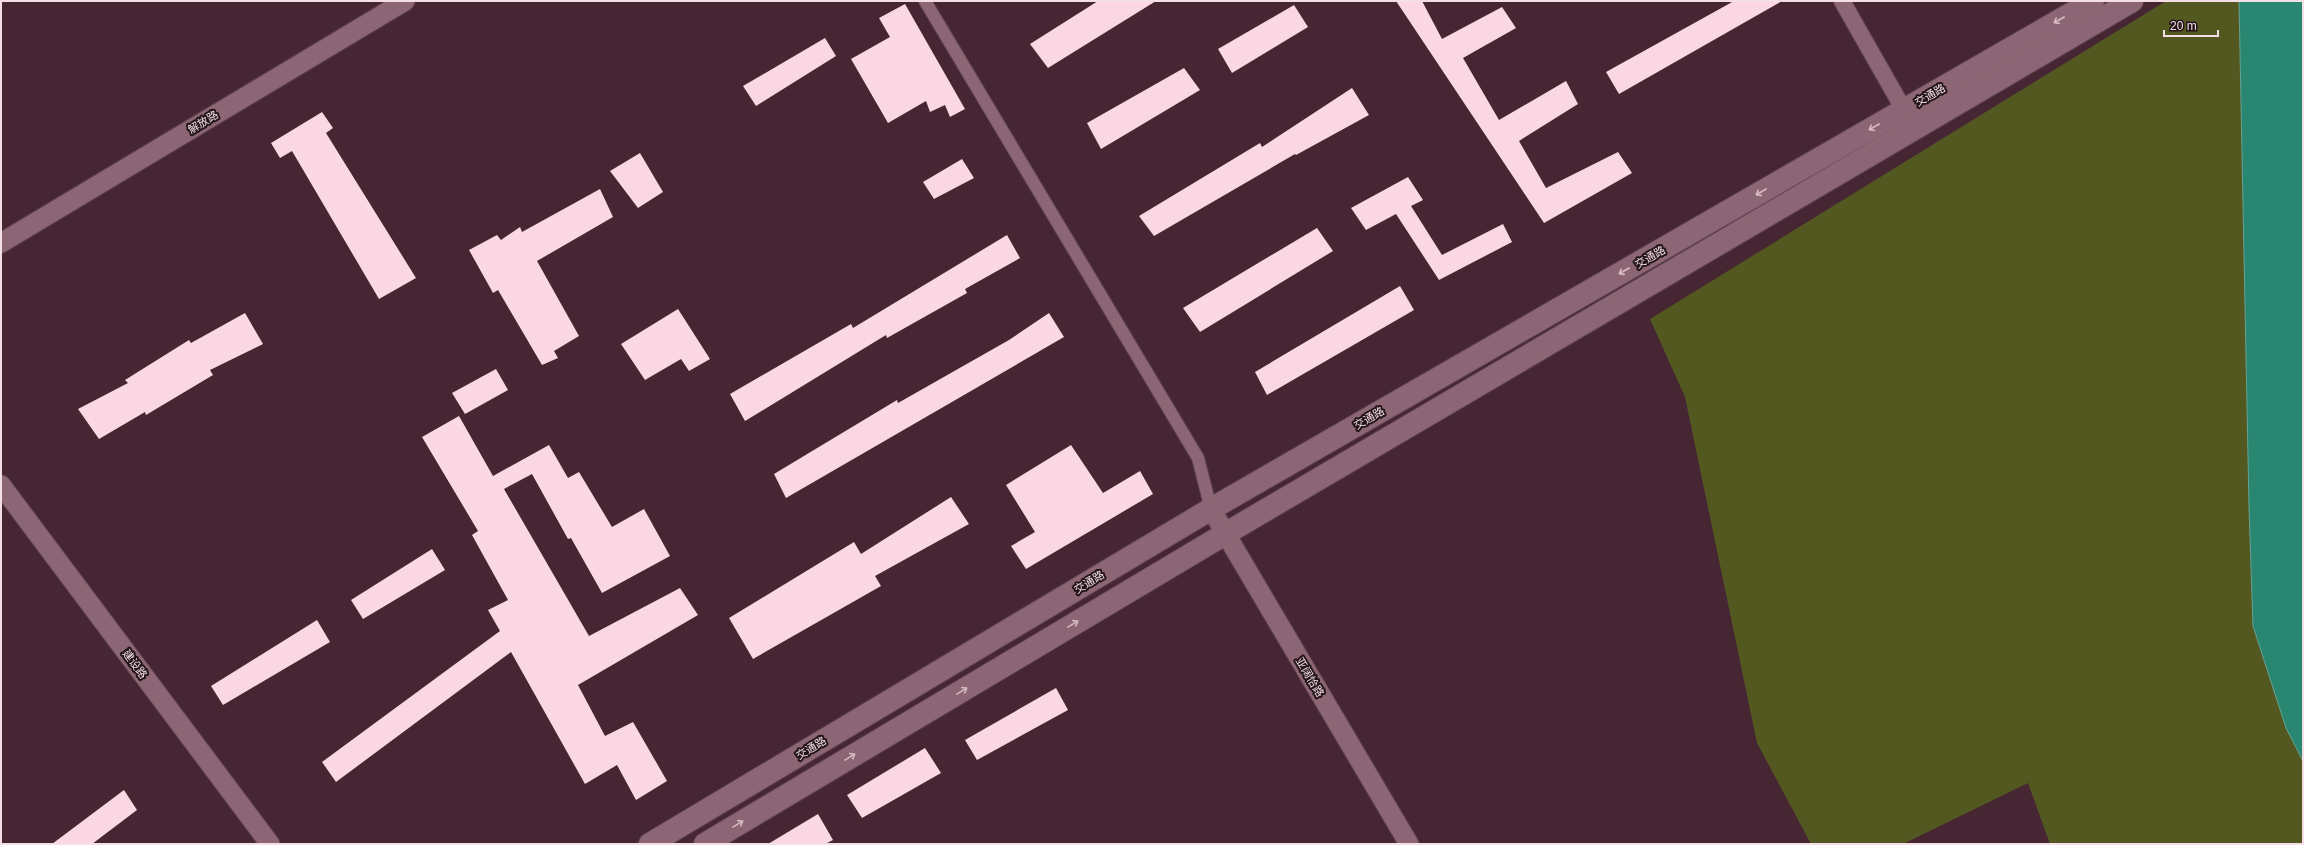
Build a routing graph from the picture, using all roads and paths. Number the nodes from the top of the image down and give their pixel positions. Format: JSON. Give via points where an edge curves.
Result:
{"nodes":[{"id":1,"x":405,"y":1,"type":"edge"},
{"id":2,"x":925,"y":1,"type":"edge"},
{"id":3,"x":1842,"y":1,"type":"edge"},
{"id":4,"x":2093,"y":1,"type":"edge"},
{"id":5,"x":2132,"y":1,"type":"edge"},
{"id":6,"x":1904,"y":110,"type":"junction"},
{"id":7,"x":1,"y":243,"type":"edge"},
{"id":8,"x":1,"y":485,"type":"edge"},
{"id":9,"x":1211,"y":510,"type":"junction"},
{"id":10,"x":1225,"y":534,"type":"junction"},
{"id":11,"x":270,"y":844,"type":"edge"},
{"id":12,"x":650,"y":844,"type":"edge"},
{"id":13,"x":705,"y":844,"type":"edge"},
{"id":14,"x":1409,"y":844,"type":"edge"}],
"edges":[{"from":1,"to":7,"type":"street","name":"解放路"},
{"from":2,"to":9,"type":"street","via":[[1198,458]]},
{"from":3,"to":6,"type":"street"},
{"from":4,"to":6,"type":"main road","name":"交通路","one_way":true},
{"from":5,"to":10,"type":"main road"},
{"from":6,"to":9,"type":"main road","name":"交通路","one_way":true},
{"from":8,"to":11,"type":"street","name":"建设路"},
{"from":9,"to":10,"type":"street","name":"亚阔恰路"},
{"from":9,"to":12,"type":"main road","name":"交通路"},
{"from":13,"to":10,"type":"main road","one_way":true},
{"from":10,"to":14,"type":"street","name":"亚阔恰路"}]}
